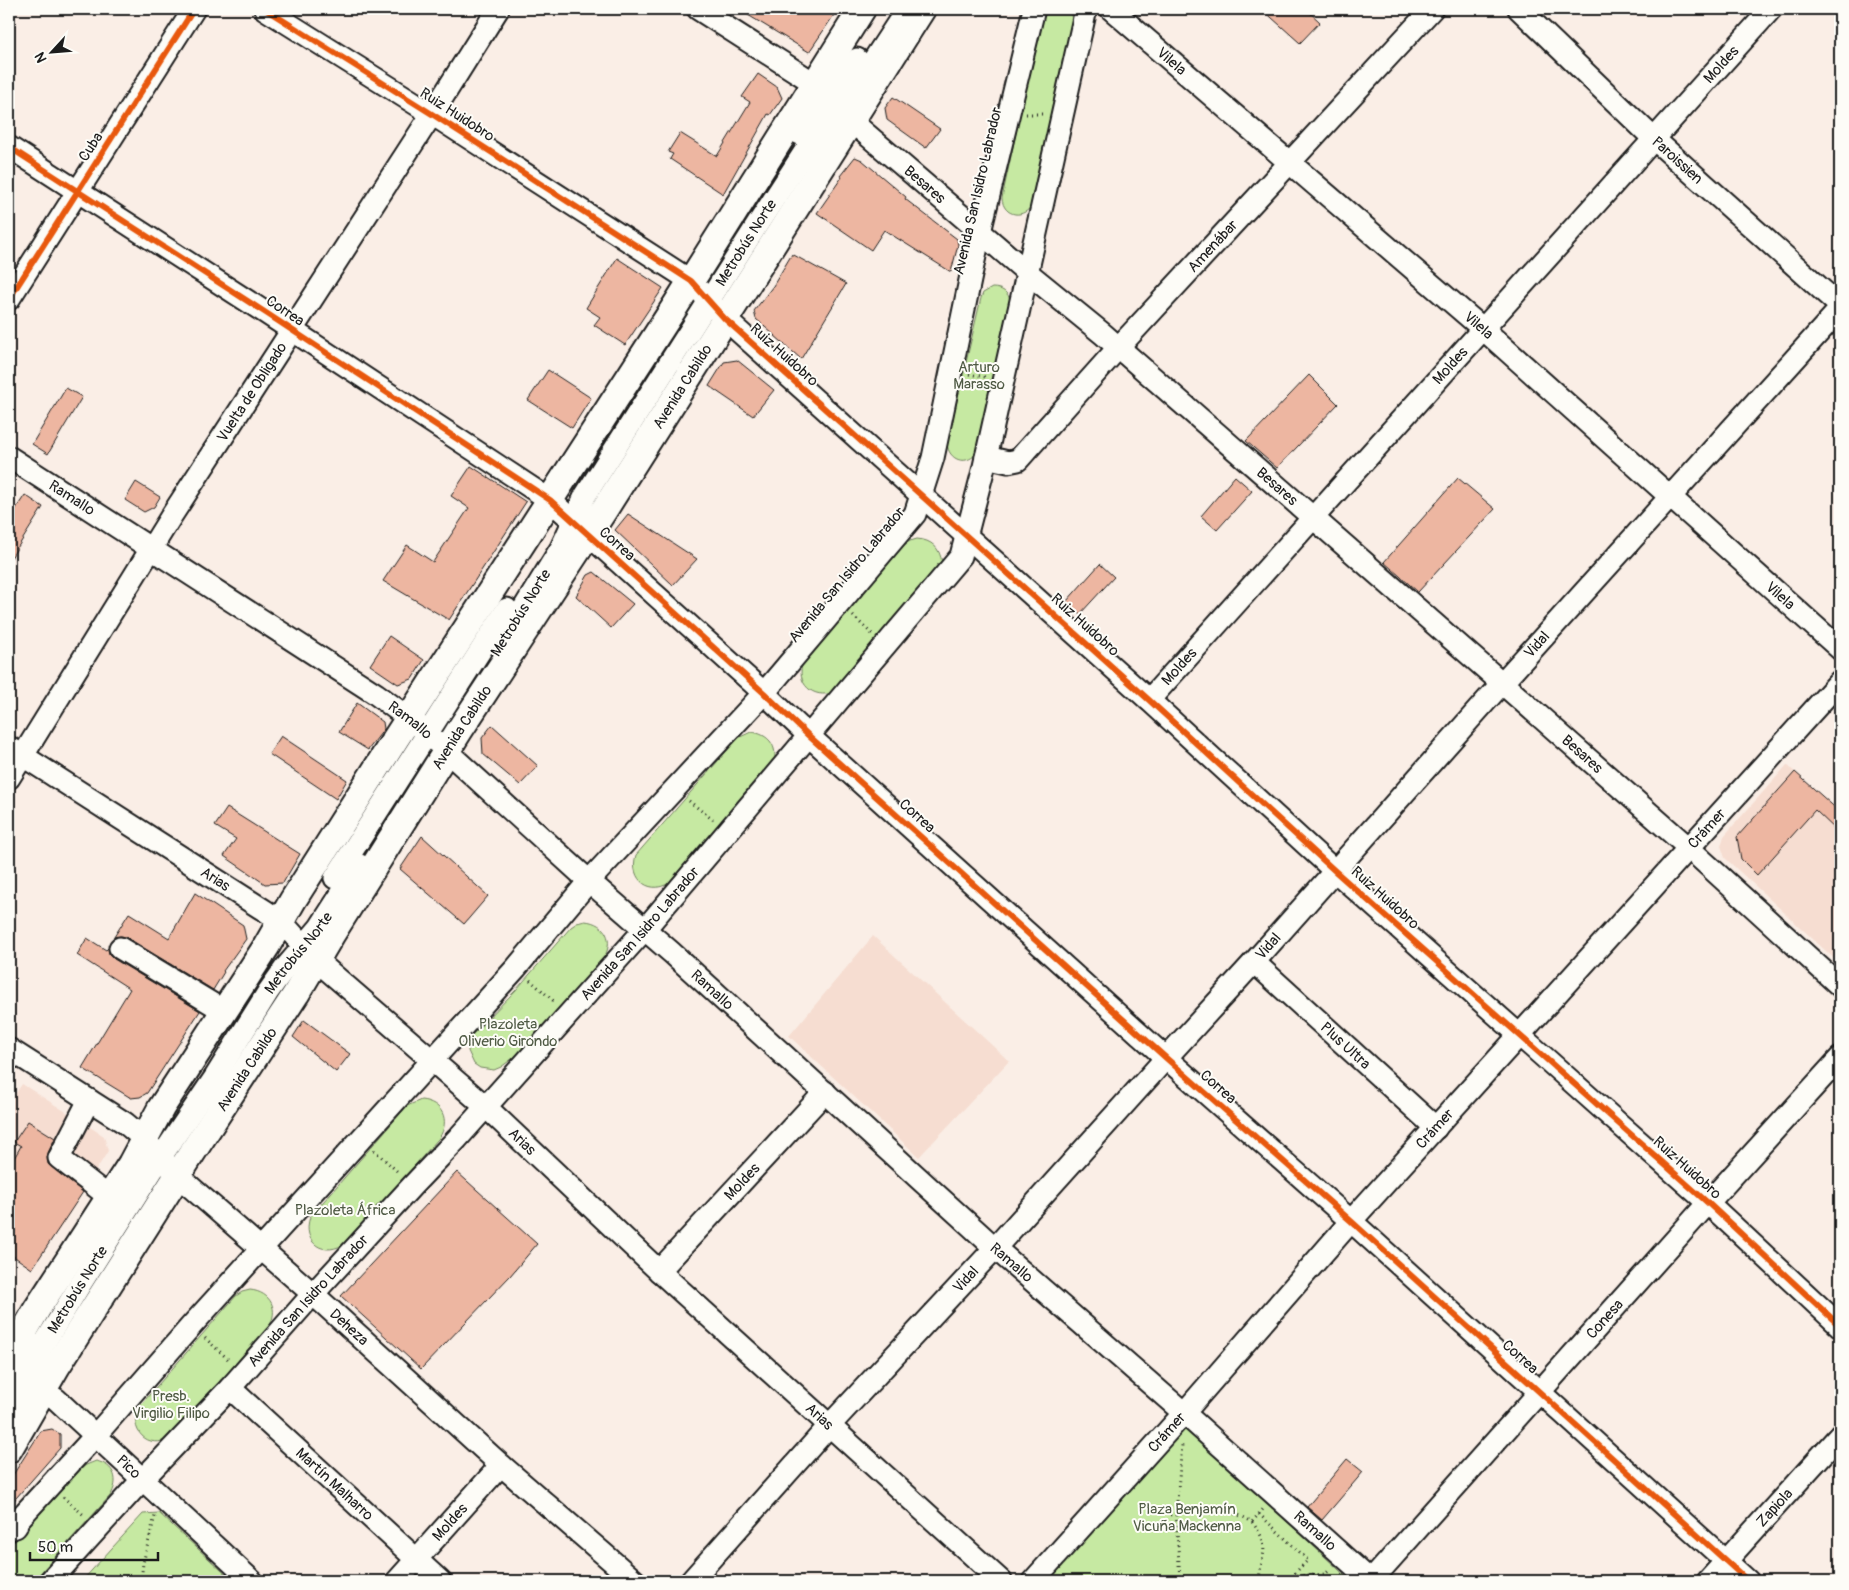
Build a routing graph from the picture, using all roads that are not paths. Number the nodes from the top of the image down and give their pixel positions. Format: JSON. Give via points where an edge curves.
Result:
{"nodes":[{"id":1,"x":194,"y":9,"type":"edge"},
{"id":2,"x":265,"y":9,"type":"edge"},
{"id":3,"x":498,"y":9,"type":"edge"},
{"id":4,"x":698,"y":9,"type":"edge"},
{"id":5,"x":862,"y":9,"type":"edge"},
{"id":6,"x":890,"y":9,"type":"edge"},
{"id":7,"x":907,"y":9,"type":"edge"},
{"id":8,"x":922,"y":9,"type":"edge"},
{"id":9,"x":1034,"y":9,"type":"edge"},
{"id":10,"x":1086,"y":9,"type":"edge"},
{"id":11,"x":1111,"y":9,"type":"edge"},
{"id":12,"x":1432,"y":9,"type":"edge"},
{"id":13,"x":1519,"y":9,"type":"edge"},
{"id":14,"x":1770,"y":9,"type":"edge"},
{"id":15,"x":833,"y":102,"type":"junction"},
{"id":16,"x":432,"y":114,"type":"junction"},
{"id":17,"x":1654,"y":139,"type":"junction"},
{"id":18,"x":9,"y":147,"type":"edge"},
{"id":19,"x":1290,"y":163,"type":"junction"},
{"id":20,"x":78,"y":191,"type":"junction"},
{"id":21,"x":980,"y":232,"type":"junction"},
{"id":22,"x":1028,"y":273,"type":"junction"},
{"id":23,"x":706,"y":298,"type":"junction"},
{"id":24,"x":9,"y":299,"type":"edge"},
{"id":25,"x":1840,"y":306,"type":"edge"},
{"id":26,"x":1840,"y":309,"type":"edge"},
{"id":27,"x":1482,"y":328,"type":"junction"},
{"id":28,"x":292,"y":331,"type":"junction"},
{"id":29,"x":1118,"y":348,"type":"junction"},
{"id":30,"x":9,"y":457,"type":"edge"},
{"id":31,"x":986,"y":457,"type":"junction"},
{"id":32,"x":922,"y":496,"type":"junction"},
{"id":33,"x":1670,"y":496,"type":"junction"},
{"id":34,"x":569,"y":517,"type":"junction"},
{"id":35,"x":1312,"y":518,"type":"junction"},
{"id":36,"x":966,"y":535,"type":"junction"},
{"id":37,"x":150,"y":550,"type":"junction"},
{"id":38,"x":1840,"y":649,"type":"edge"},
{"id":39,"x":1840,"y":681,"type":"edge"},
{"id":40,"x":1502,"y":683,"type":"junction"},
{"id":41,"x":764,"y":693,"type":"junction"},
{"id":42,"x":1149,"y":700,"type":"junction"},
{"id":43,"x":809,"y":736,"type":"junction"},
{"id":44,"x":431,"y":737,"type":"junction"},
{"id":45,"x":16,"y":751,"type":"edge"},
{"id":46,"x":9,"y":778,"type":"edge"},
{"id":47,"x":1690,"y":849,"type":"junction"},
{"id":48,"x":1335,"y":871,"type":"junction"},
{"id":49,"x":589,"y":881,"type":"junction"},
{"id":50,"x":645,"y":929,"type":"junction"},
{"id":51,"x":299,"y":940,"type":"junction"},
{"id":52,"x":120,"y":948,"type":"dead end"},
{"id":53,"x":1254,"y":962,"type":"junction"},
{"id":54,"x":1840,"y":986,"type":"edge"},
{"id":55,"x":224,"y":1011,"type":"junction"},
{"id":56,"x":1520,"y":1036,"type":"junction"},
{"id":57,"x":9,"y":1049,"type":"edge"},
{"id":58,"x":1166,"y":1058,"type":"junction"},
{"id":59,"x":1840,"y":1058,"type":"edge"},
{"id":60,"x":432,"y":1060,"type":"junction"},
{"id":61,"x":825,"y":1092,"type":"junction"},
{"id":62,"x":88,"y":1100,"type":"junction"},
{"id":63,"x":486,"y":1107,"type":"junction"},
{"id":64,"x":1436,"y":1128,"type":"junction"},
{"id":65,"x":159,"y":1154,"type":"junction"},
{"id":66,"x":109,"y":1197,"type":"junction"},
{"id":67,"x":1708,"y":1203,"type":"junction"},
{"id":68,"x":1351,"y":1221,"type":"junction"},
{"id":69,"x":995,"y":1248,"type":"junction"},
{"id":70,"x":262,"y":1249,"type":"junction"},
{"id":71,"x":659,"y":1271,"type":"junction"},
{"id":72,"x":313,"y":1294,"type":"junction"},
{"id":73,"x":1840,"y":1326,"type":"edge"},
{"id":74,"x":20,"y":1365,"type":"edge"},
{"id":75,"x":237,"y":1381,"type":"junction"},
{"id":76,"x":9,"y":1391,"type":"edge"},
{"id":77,"x":1540,"y":1393,"type":"junction"},
{"id":78,"x":1184,"y":1413,"type":"junction"},
{"id":79,"x":9,"y":1421,"type":"edge"},
{"id":80,"x":829,"y":1426,"type":"junction"},
{"id":81,"x":1840,"y":1435,"type":"edge"},
{"id":82,"x":95,"y":1436,"type":"junction"},
{"id":83,"x":9,"y":1448,"type":"edge"},
{"id":84,"x":501,"y":1464,"type":"junction"},
{"id":85,"x":142,"y":1480,"type":"junction"},
{"id":86,"x":10,"y":1527,"type":"edge"},
{"id":87,"x":416,"y":1560,"type":"junction"},
{"id":88,"x":1726,"y":1561,"type":"junction"},
{"id":89,"x":50,"y":1581,"type":"edge"},
{"id":90,"x":252,"y":1581,"type":"edge"},
{"id":91,"x":398,"y":1581,"type":"edge"},
{"id":92,"x":440,"y":1581,"type":"edge"},
{"id":93,"x":635,"y":1581,"type":"edge"},
{"id":94,"x":691,"y":1581,"type":"edge"},
{"id":95,"x":1000,"y":1581,"type":"edge"},
{"id":96,"x":1033,"y":1581,"type":"edge"},
{"id":97,"x":1371,"y":1581,"type":"edge"},
{"id":98,"x":1708,"y":1581,"type":"edge"},
{"id":99,"x":1748,"y":1581,"type":"edge"}],
"edges":[{"from":1,"to":20,"type":"street","name":"Cuba"},
{"from":2,"to":16,"type":"street","name":"Ruiz Huidobro"},
{"from":3,"to":16,"type":"street","name":"Vuelta de Obligado"},
{"from":4,"to":15,"type":"street","name":"Besares"},
{"from":5,"to":15,"type":"main road","name":"Avenida Cabildo"},
{"from":6,"to":15,"type":"street","via":[[845,77]]},
{"from":7,"to":15,"type":"street","via":[[856,87]]},
{"from":8,"to":15,"type":"main road","name":"Avenida Cabildo"},
{"from":9,"to":21,"type":"street","name":"Avenida San Isidro Labrador"},
{"from":10,"to":22,"type":"street","name":"Avenida San Isidro Labrador"},
{"from":11,"to":19,"type":"street","name":"Vilela"},
{"from":12,"to":19,"type":"street","name":"Amenábar"},
{"from":13,"to":17,"type":"street","name":"Paroissien"},
{"from":14,"to":17,"type":"street","name":"Moldes"},
{"from":15,"to":21,"type":"street","name":"Besares"},
{"from":15,"to":23,"type":"main road","name":"Avenida Cabildo"},
{"from":15,"to":23,"type":"main road","name":"Avenida Cabildo"},
{"from":16,"to":23,"type":"street","name":"Ruiz Huidobro"},
{"from":16,"to":28,"type":"street","name":"Vuelta de Obligado"},
{"from":17,"to":25,"type":"street","name":"Paroissien"},
{"from":17,"to":27,"type":"street","name":"Moldes"},
{"from":18,"to":20,"type":"street","name":"Correa"},
{"from":19,"to":27,"type":"street","name":"Vilela"},
{"from":19,"to":29,"type":"street","name":"Amenábar"},
{"from":20,"to":24,"type":"street","name":"Cuba"},
{"from":20,"to":28,"type":"street","name":"Correa"},
{"from":21,"to":22,"type":"street","name":"Besares"},
{"from":21,"to":32,"type":"street","name":"Avenida San Isidro Labrador","via":[[934,458]]},
{"from":22,"to":29,"type":"street","name":"Besares"},
{"from":22,"to":31,"type":"street","name":"Avenida San Isidro Labrador"},
{"from":23,"to":32,"type":"street","name":"Ruiz Huidobro"},
{"from":23,"to":34,"type":"main road","name":"Avenida Cabildo"},
{"from":23,"to":34,"type":"main road","name":"Avenida Cabildo"},
{"from":26,"to":33,"type":"street","name":"Vidal"},
{"from":27,"to":33,"type":"street","name":"Vilela"},
{"from":27,"to":35,"type":"street","name":"Moldes"},
{"from":28,"to":34,"type":"street","name":"Correa"},
{"from":28,"to":37,"type":"street","name":"Vuelta de Obligado"},
{"from":29,"to":31,"type":"street","name":"Amenábar","via":[[1018,460],[1008,462]]},
{"from":29,"to":35,"type":"street","name":"Besares"},
{"from":30,"to":37,"type":"street","name":"Ramallo"},
{"from":31,"to":36,"type":"street","name":"Avenida San Isidro Labrador"},
{"from":32,"to":36,"type":"street","name":"Ruiz Huidobro"},
{"from":32,"to":41,"type":"street","name":"Avenida San Isidro Labrador","via":[[915,514]]},
{"from":33,"to":38,"type":"street","name":"Vilela"},
{"from":33,"to":40,"type":"street","name":"Vidal"},
{"from":34,"to":41,"type":"street","name":"Correa"},
{"from":34,"to":44,"type":"main road","name":"Avenida Cabildo"},
{"from":34,"to":44,"type":"main road","name":"Avenida Cabildo"},
{"from":35,"to":40,"type":"street","name":"Besares"},
{"from":35,"to":42,"type":"street","name":"Moldes"},
{"from":36,"to":42,"type":"street","name":"Ruiz Huidobro"},
{"from":36,"to":43,"type":"street","name":"Avenida San Isidro Labrador","via":[[961,556]]},
{"from":37,"to":44,"type":"street","name":"Ramallo","via":[[376,694]]},
{"from":37,"to":45,"type":"street","name":"Vuelta de Obligado"},
{"from":39,"to":47,"type":"street","name":"Crámer"},
{"from":40,"to":47,"type":"street","name":"Besares"},
{"from":40,"to":48,"type":"street","name":"Vidal"},
{"from":41,"to":43,"type":"street","name":"Correa"},
{"from":41,"to":49,"type":"street","name":"Avenida San Isidro Labrador"},
{"from":42,"to":48,"type":"street","name":"Ruiz Huidobro"},
{"from":43,"to":50,"type":"street","name":"Avenida San Isidro Labrador"},
{"from":43,"to":58,"type":"street","name":"Correa"},
{"from":44,"to":49,"type":"street","name":"Ramallo"},
{"from":44,"to":51,"type":"main road","name":"Avenida Cabildo"},
{"from":44,"to":51,"type":"main road","name":"Avenida Cabildo"},
{"from":45,"to":46,"type":"street","name":"Vuelta de Obligado"},
{"from":45,"to":51,"type":"street","name":"Arias"},
{"from":47,"to":54,"type":"street","name":"Besares"},
{"from":47,"to":56,"type":"street","name":"Crámer"},
{"from":48,"to":53,"type":"street","name":"Vidal"},
{"from":48,"to":56,"type":"street","name":"Ruiz Huidobro"},
{"from":49,"to":50,"type":"street","name":"Ramallo"},
{"from":49,"to":60,"type":"street","name":"Avenida San Isidro Labrador"},
{"from":50,"to":61,"type":"street","name":"Ramallo"},
{"from":50,"to":63,"type":"street","name":"Avenida San Isidro Labrador"},
{"from":51,"to":55,"type":"main road","name":"Avenida Cabildo"},
{"from":51,"to":60,"type":"street","name":"Arias"},
{"from":51,"to":65,"type":"street","name":"Metrobús Norte","via":[[274,956]]},
{"from":51,"to":65,"type":"main road","name":"Avenida Cabildo","via":[[296,994]]},
{"from":52,"to":55,"type":"street"},
{"from":53,"to":58,"type":"street","name":"Vidal"},
{"from":53,"to":64,"type":"street","name":"Plus Ultra"},
{"from":55,"to":65,"type":"main road","name":"Avenida Cabildo","via":[[161,1108]]},
{"from":56,"to":64,"type":"street","name":"Crámer"},
{"from":56,"to":67,"type":"street","name":"Ruiz Huidobro"},
{"from":57,"to":62,"type":"street","name":"Deheza"},
{"from":58,"to":68,"type":"street","name":"Correa"},
{"from":58,"to":69,"type":"street","name":"Vidal"},
{"from":59,"to":67,"type":"street","name":"Conesa"},
{"from":60,"to":63,"type":"street","name":"Arias"},
{"from":60,"to":70,"type":"street","name":"Avenida San Isidro Labrador"},
{"from":61,"to":69,"type":"street","name":"Ramallo"},
{"from":61,"to":71,"type":"street","name":"Moldes"},
{"from":62,"to":65,"type":"street","name":"Deheza","via":[[125,1123]]},
{"from":62,"to":66,"type":"street","via":[[58,1158]]},
{"from":63,"to":71,"type":"street","name":"Arias"},
{"from":63,"to":72,"type":"street","name":"Avenida San Isidro Labrador"},
{"from":64,"to":68,"type":"street","name":"Crámer"},
{"from":65,"to":66,"type":"main road","name":"Avenida Cabildo","via":[[131,1164]]},
{"from":65,"to":70,"type":"street","name":"Deheza"},
{"from":65,"to":74,"type":"main road","name":"Avenida Cabildo"},
{"from":66,"to":74,"type":"main road","name":"Avenida Cabildo","via":[[38,1310]]},
{"from":67,"to":73,"type":"street","name":"Ruiz Huidobro"},
{"from":67,"to":77,"type":"street","name":"Conesa"},
{"from":68,"to":77,"type":"street","name":"Correa"},
{"from":68,"to":78,"type":"street","name":"Crámer"},
{"from":69,"to":78,"type":"street","name":"Ramallo"},
{"from":69,"to":80,"type":"street","name":"Vidal"},
{"from":70,"to":72,"type":"street","name":"Deheza"},
{"from":70,"to":82,"type":"street","name":"Avenida San Isidro Labrador"},
{"from":71,"to":80,"type":"street","name":"Arias"},
{"from":72,"to":75,"type":"street","name":"Avenida San Isidro Labrador"},
{"from":72,"to":84,"type":"street","name":"Deheza"},
{"from":74,"to":76,"type":"street"},
{"from":74,"to":79,"type":"street","via":[[19,1406]]},
{"from":74,"to":82,"type":"street","name":"Pico"},
{"from":74,"to":83,"type":"main road","name":"Avenida Cabildo"},
{"from":75,"to":85,"type":"street","name":"Avenida San Isidro Labrador"},
{"from":75,"to":87,"type":"street","name":"Martín Malharro"},
{"from":77,"to":88,"type":"street","name":"Correa"},
{"from":77,"to":97,"type":"street","name":"Conesa"},
{"from":78,"to":96,"type":"street","name":"Crámer"},
{"from":78,"to":97,"type":"street","name":"Ramallo"},
{"from":80,"to":94,"type":"street","name":"Vidal"},
{"from":80,"to":95,"type":"street","name":"Arias"},
{"from":81,"to":88,"type":"street","name":"Zapiola"},
{"from":82,"to":85,"type":"street","name":"Pico"},
{"from":82,"to":86,"type":"street","name":"Avenida San Isidro Labrador"},
{"from":84,"to":87,"type":"street","name":"Moldes"},
{"from":84,"to":93,"type":"street","name":"Deheza"},
{"from":85,"to":89,"type":"street","name":"Avenida San Isidro Labrador"},
{"from":85,"to":90,"type":"street","name":"Pico"},
{"from":87,"to":91,"type":"street","name":"Moldes"},
{"from":87,"to":92,"type":"street","name":"Martín Malharro"},
{"from":88,"to":98,"type":"street","name":"Zapiola"},
{"from":88,"to":99,"type":"street","name":"Correa"}]}
